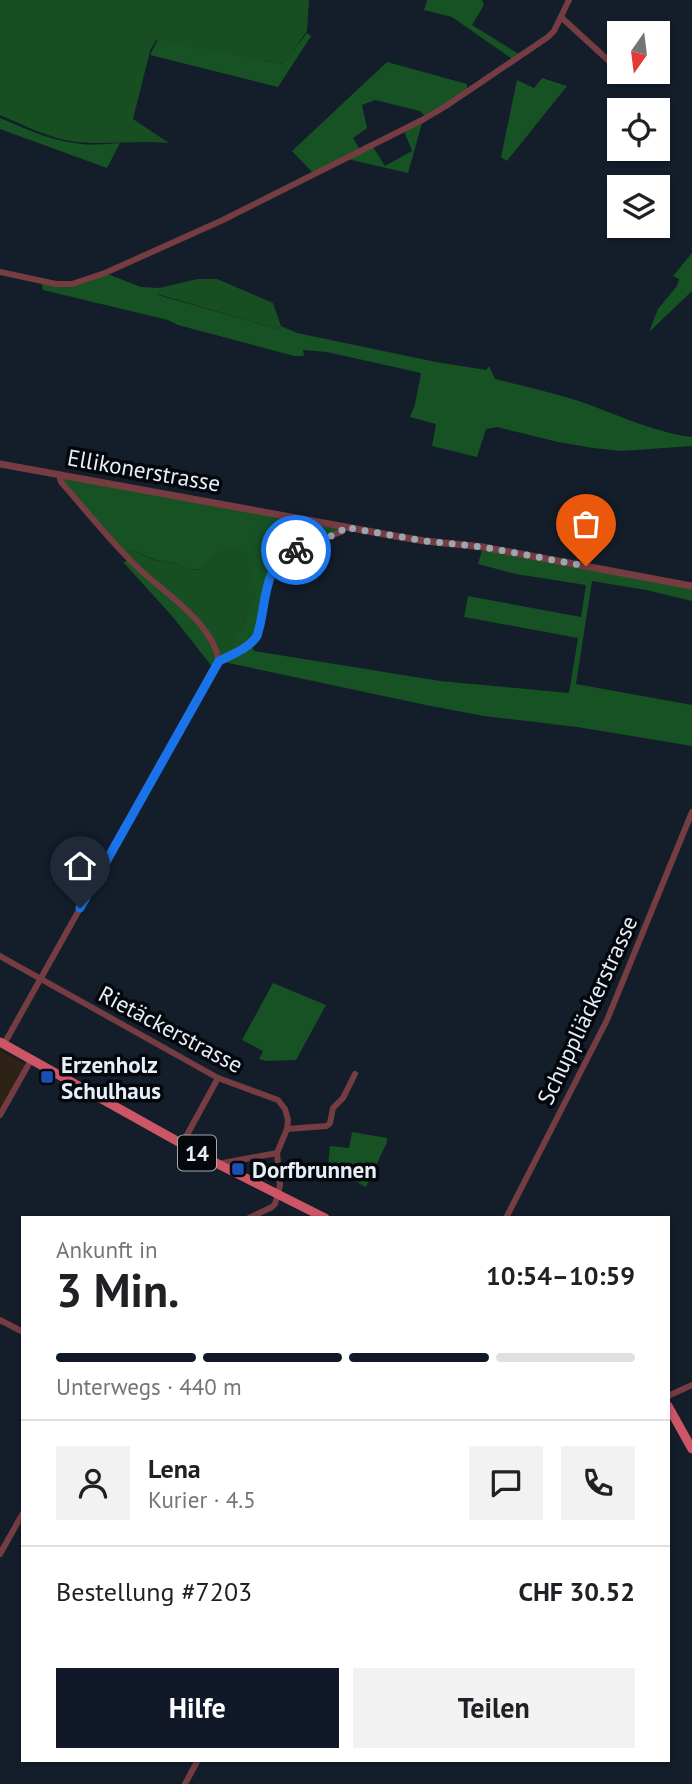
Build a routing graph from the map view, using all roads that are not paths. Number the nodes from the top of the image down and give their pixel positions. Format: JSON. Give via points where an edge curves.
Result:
{"nodes":[{"id":1,"x":569,"y":0,"type":"edge"},
{"id":2,"x":562,"y":18,"type":"junction"},
{"id":3,"x":607,"y":59,"type":"edge"},
{"id":4,"x":0,"y":272,"type":"edge"},
{"id":5,"x":0,"y":464,"type":"edge"},
{"id":6,"x":59,"y":474,"type":"junction"},
{"id":7,"x":344,"y":527,"type":"junction"},
{"id":8,"x":692,"y":586,"type":"edge"},
{"id":9,"x":219,"y":661,"type":"junction"},
{"id":10,"x":692,"y":812,"type":"edge"},
{"id":11,"x":0,"y":956,"type":"edge"},
{"id":12,"x":40,"y":979,"type":"junction"},
{"id":13,"x":2,"y":1043,"type":"edge"},
{"id":14,"x":31,"y":1060,"type":"junction"},
{"id":15,"x":355,"y":1074,"type":"dead end"},
{"id":16,"x":218,"y":1078,"type":"junction"},
{"id":17,"x":0,"y":1115,"type":"edge"},
{"id":18,"x":286,"y":1129,"type":"junction"},
{"id":19,"x":182,"y":1144,"type":"junction"},
{"id":20,"x":277,"y":1153,"type":"junction"},
{"id":21,"x":218,"y":1164,"type":"junction"},
{"id":22,"x":278,"y":1195,"type":"junction"},
{"id":23,"x":253,"y":1216,"type":"edge"},
{"id":24,"x":321,"y":1216,"type":"edge"},
{"id":25,"x":507,"y":1216,"type":"edge"},
{"id":26,"x":0,"y":1320,"type":"edge"},
{"id":27,"x":21,"y":1331,"type":"edge"},
{"id":28,"x":692,"y":1385,"type":"edge"},
{"id":29,"x":670,"y":1395,"type":"edge"},
{"id":30,"x":670,"y":1410,"type":"edge"},
{"id":31,"x":692,"y":1449,"type":"edge"},
{"id":32,"x":21,"y":1517,"type":"edge"},
{"id":33,"x":0,"y":1554,"type":"edge"},
{"id":34,"x":197,"y":1762,"type":"edge"},
{"id":35,"x":185,"y":1784,"type":"edge"}],
"edges":[{"from":1,"to":2,"type":"street"},
{"from":2,"to":3,"type":"street"},
{"from":2,"to":4,"type":"street","via":[[548,37],[446,106],[223,220],[72,284]]},
{"from":5,"to":6,"type":"street","name":"Ellikonerstrasse"},
{"from":6,"to":7,"type":"street","name":"Ellikonerstrasse"},
{"from":6,"to":9,"type":"street","via":[[61,482],[130,561],[188,610],[208,635]]},
{"from":7,"to":8,"type":"street","name":"Ellikonerstrasse","via":[[495,549]]},
{"from":7,"to":9,"type":"street","via":[[277,563],[257,636]]},
{"from":9,"to":12,"type":"street"},
{"from":10,"to":25,"type":"street","name":"Schuppliäckerstrasse","via":[[607,1020]]},
{"from":11,"to":12,"type":"street","name":"Rietäckerstrasse"},
{"from":12,"to":13,"type":"street"},
{"from":12,"to":16,"type":"street","name":"Rietäckerstrasse"},
{"from":13,"to":14,"type":"main road","number":"14"},
{"from":14,"to":17,"type":"street"},
{"from":14,"to":19,"type":"main road","number":"14"},
{"from":15,"to":18,"type":"street","via":[[327,1126]]},
{"from":16,"to":18,"type":"street","name":"Rietäckerstrasse","via":[[278,1100],[285,1110]]},
{"from":16,"to":19,"type":"street"},
{"from":18,"to":20,"type":"street"},
{"from":19,"to":21,"type":"main road","number":"14"},
{"from":20,"to":21,"type":"street"},
{"from":20,"to":22,"type":"street"},
{"from":21,"to":22,"type":"main road","number":"14"},
{"from":22,"to":23,"type":"street","via":[[272,1207]]},
{"from":22,"to":24,"type":"main road","number":"14"},
{"from":26,"to":27,"type":"street"},
{"from":28,"to":29,"type":"street"},
{"from":30,"to":31,"type":"main road"},
{"from":32,"to":33,"type":"street"},
{"from":34,"to":35,"type":"street"}]}
